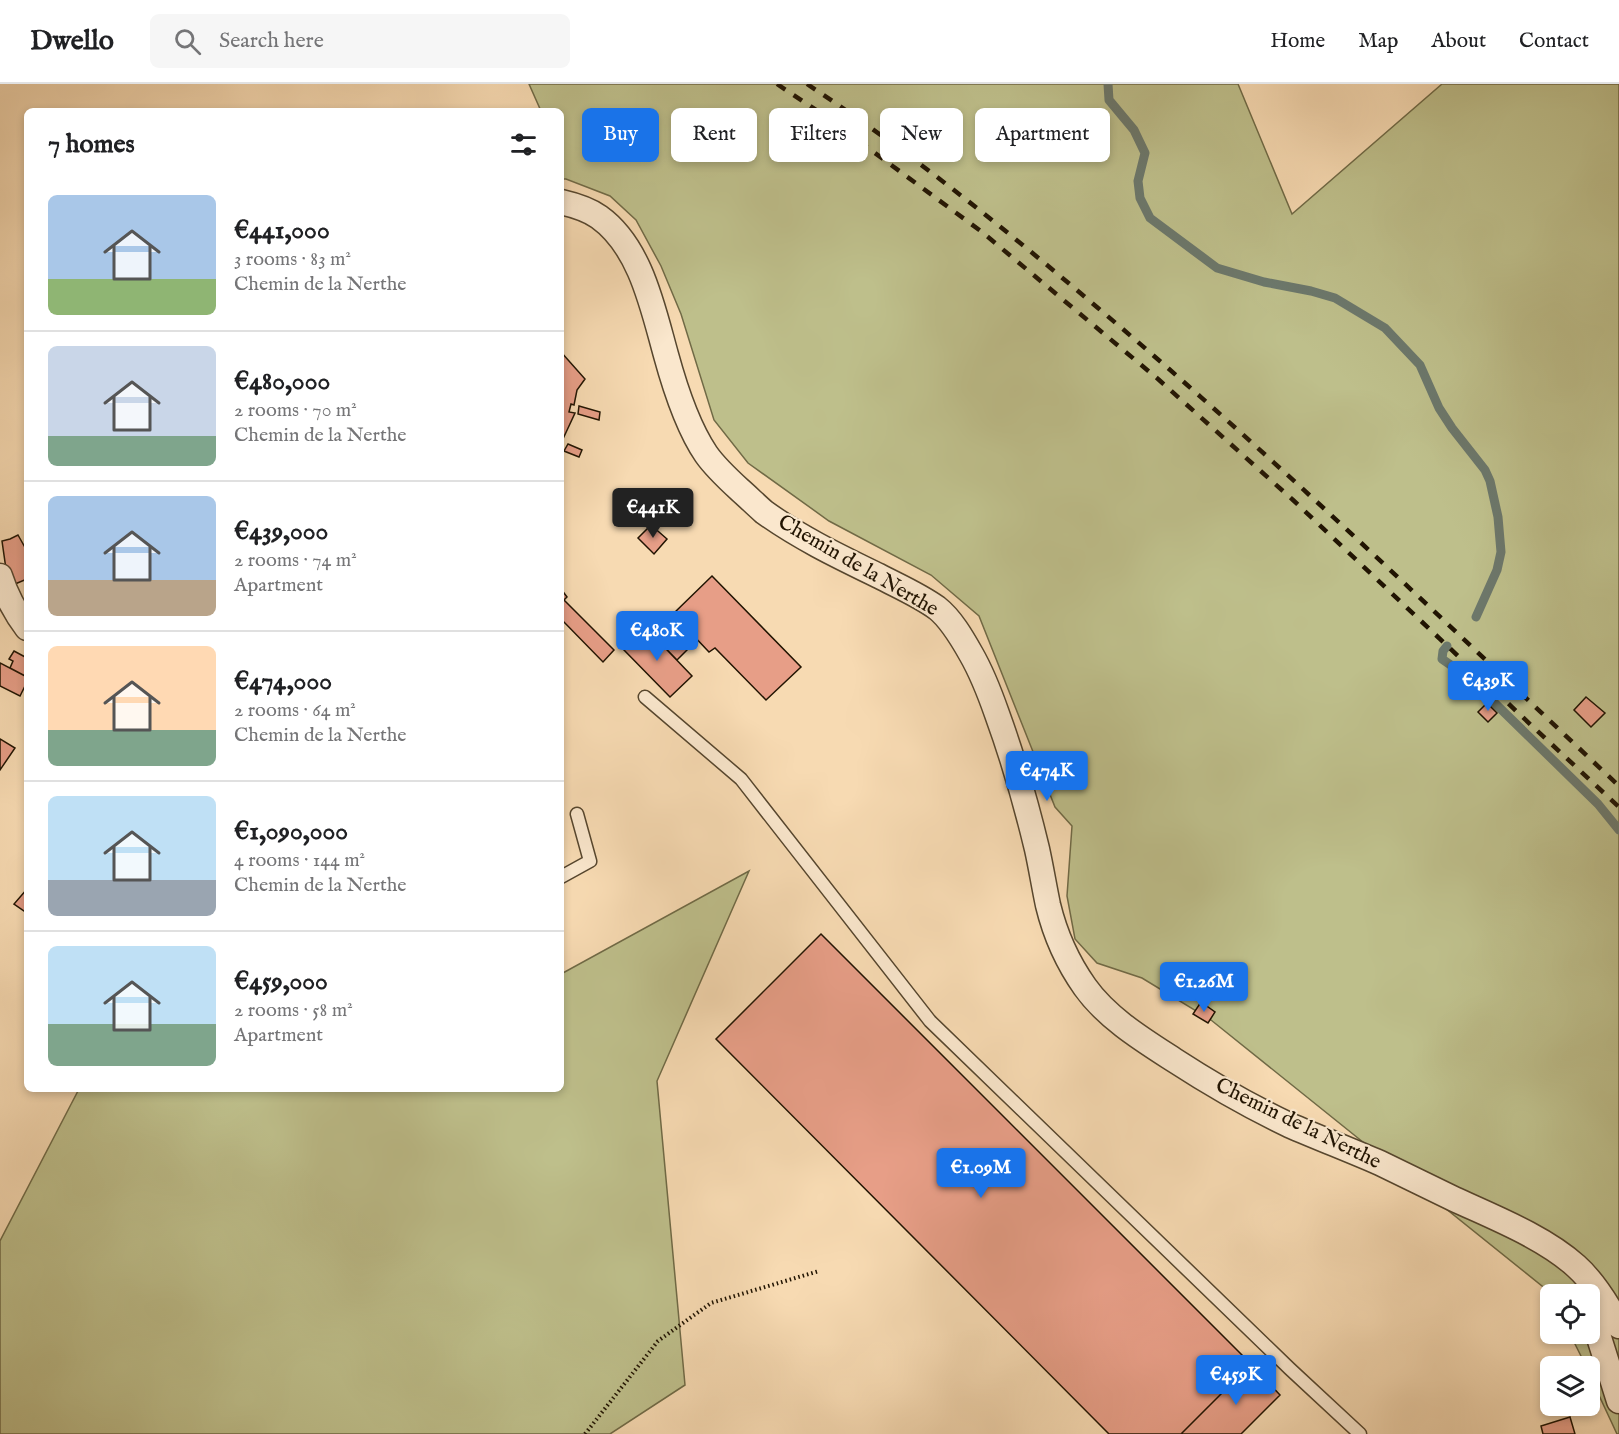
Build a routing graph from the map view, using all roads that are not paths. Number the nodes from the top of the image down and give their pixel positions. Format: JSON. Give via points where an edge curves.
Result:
{"nodes":[{"id":1,"x":564,"y":203,"type":"edge"},
{"id":2,"x":0,"y":576,"type":"edge"},
{"id":3,"x":24,"y":624,"type":"edge"},
{"id":4,"x":645,"y":697,"type":"dead end"},
{"id":5,"x":577,"y":814,"type":"dead end"},
{"id":6,"x":564,"y":875,"type":"edge"},
{"id":7,"x":1577,"y":1266,"type":"junction"},
{"id":8,"x":1583,"y":1284,"type":"edge"},
{"id":9,"x":1619,"y":1326,"type":"edge"},
{"id":10,"x":1600,"y":1341,"type":"edge"},
{"id":11,"x":1619,"y":1401,"type":"edge"},
{"id":12,"x":1360,"y":1434,"type":"edge"}],
"edges":[{"from":1,"to":7,"type":"street","name":"Chemin de la Nerthe","via":[[597,216],[612,229],[640,270],[691,430],[708,458],[762,510],[816,544],[940,610],[955,628],[986,685],[1012,757],[1056,933],[1089,992],[1153,1047],[1234,1097],[1522,1231]]},
{"from":2,"to":3,"type":"street"},
{"from":4,"to":12,"type":"lane","via":[[741,779],[930,1021]]},
{"from":5,"to":6,"type":"lane","via":[[590,861]]},
{"from":7,"to":8,"type":"street"},
{"from":7,"to":9,"type":"street","name":"Chemin de la Nerthe","via":[[1608,1305]]},
{"from":10,"to":11,"type":"street"}]}
